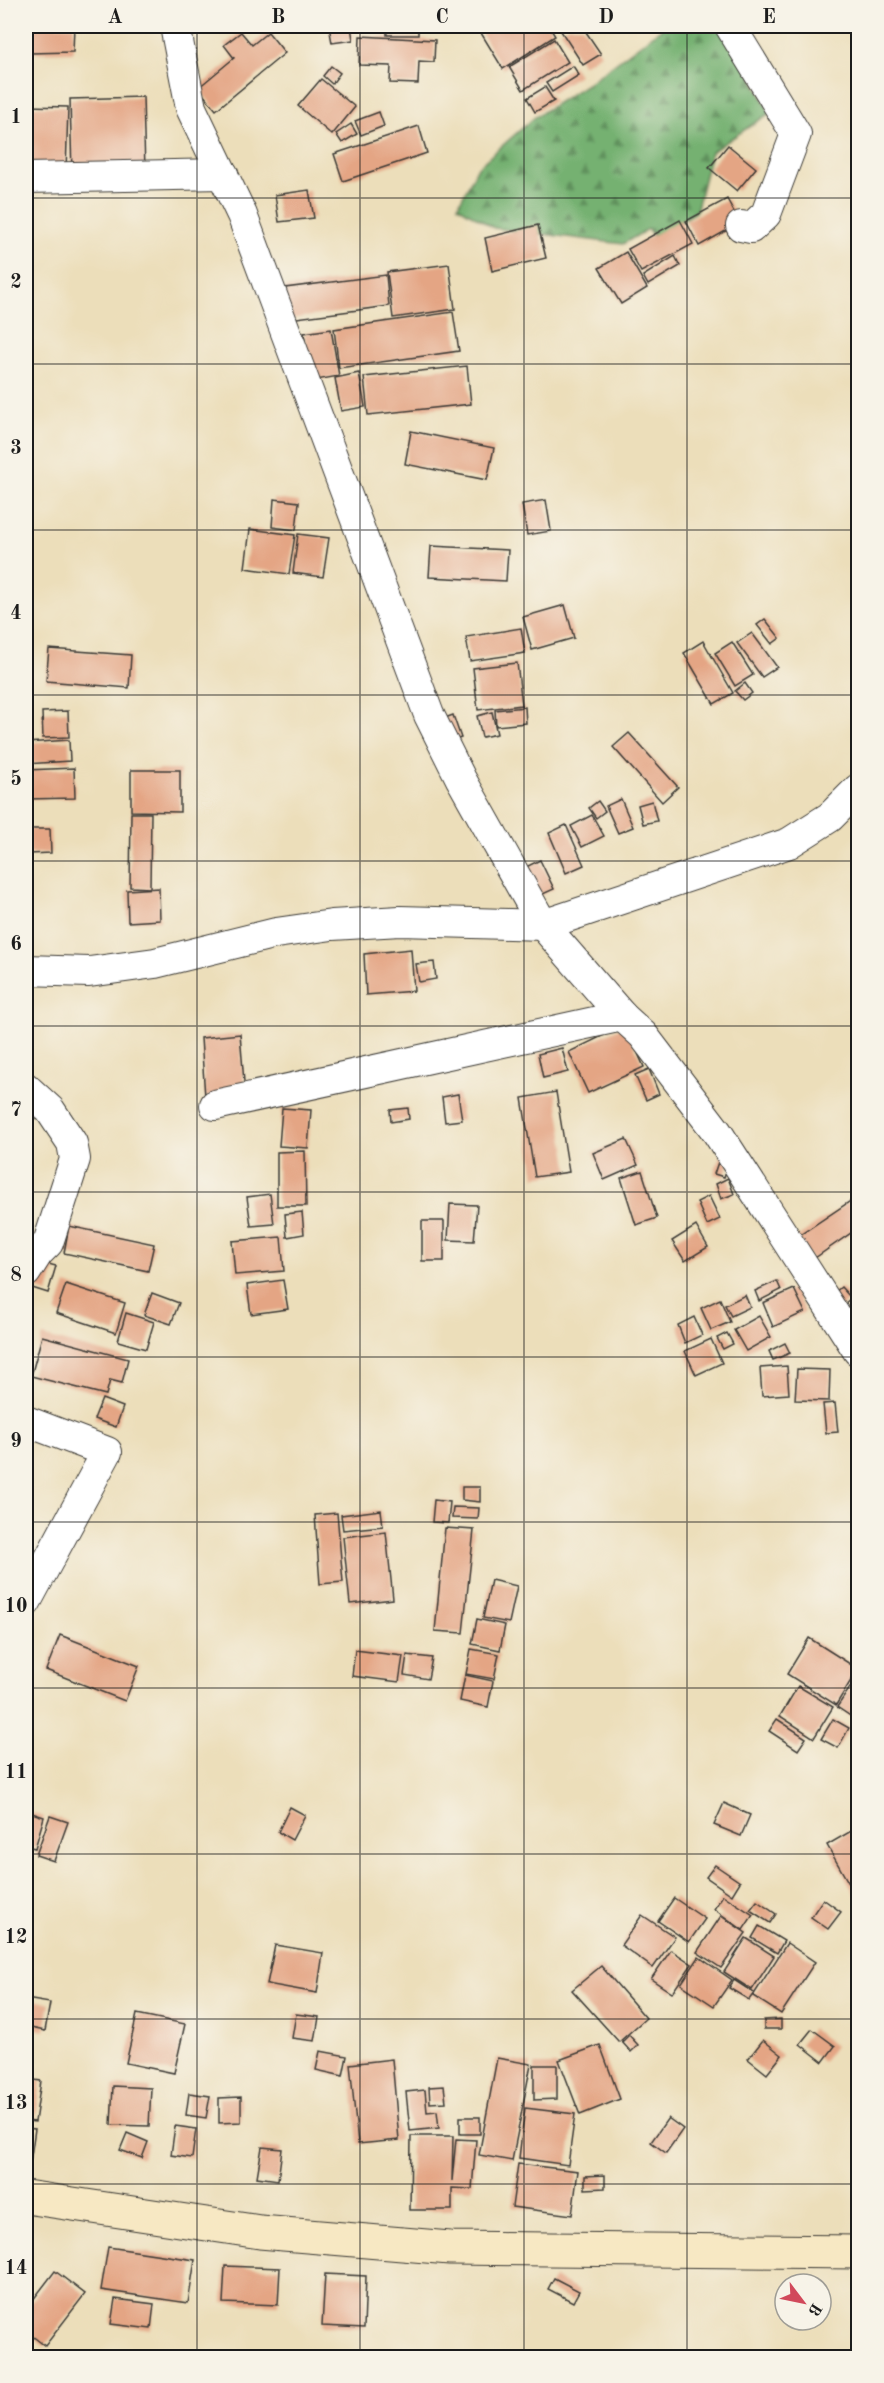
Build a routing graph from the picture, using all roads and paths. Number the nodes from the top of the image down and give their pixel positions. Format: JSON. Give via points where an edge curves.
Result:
{"nodes":[{"id":1,"x":181,"y":26,"type":"edge"},
{"id":2,"x":730,"y":26,"type":"edge"},
{"id":3,"x":223,"y":174,"type":"junction"},
{"id":4,"x":26,"y":177,"type":"edge"},
{"id":5,"x":741,"y":226,"type":"dead end"},
{"id":6,"x":858,"y":789,"type":"edge"},
{"id":7,"x":543,"y":925,"type":"junction"},
{"id":8,"x":26,"y":970,"type":"edge"},
{"id":9,"x":622,"y":1016,"type":"junction"},
{"id":10,"x":26,"y":1088,"type":"edge"},
{"id":11,"x":214,"y":1105,"type":"dead end"},
{"id":12,"x":26,"y":1272,"type":"edge"},
{"id":13,"x":858,"y":1351,"type":"edge"},
{"id":14,"x":26,"y":1421,"type":"edge"},
{"id":15,"x":26,"y":1602,"type":"edge"},
{"id":16,"x":26,"y":2197,"type":"edge"},
{"id":17,"x":858,"y":2252,"type":"edge"}],
"edges":[{"from":1,"to":3,"type":"street","via":[[191,108]]},
{"from":2,"to":5,"type":"street","via":[[796,134],[766,214],[751,228]]},
{"from":3,"to":4,"type":"street"},
{"from":3,"to":7,"type":"street","via":[[242,215],[429,715]]},
{"from":6,"to":7,"type":"street","via":[[830,817],[789,843]]},
{"from":7,"to":8,"type":"street","via":[[400,921],[332,925],[276,933],[155,963],[89,972]]},
{"from":7,"to":9,"type":"street"},
{"from":9,"to":11,"type":"street"},
{"from":9,"to":13,"type":"street","via":[[643,1035],[717,1132]]},
{"from":10,"to":12,"type":"street","via":[[50,1110],[72,1143],[75,1159],[48,1243]]},
{"from":14,"to":15,"type":"street","via":[[107,1452]]},
{"from":16,"to":17,"type":"street","via":[[260,2232],[450,2248]]}]}
